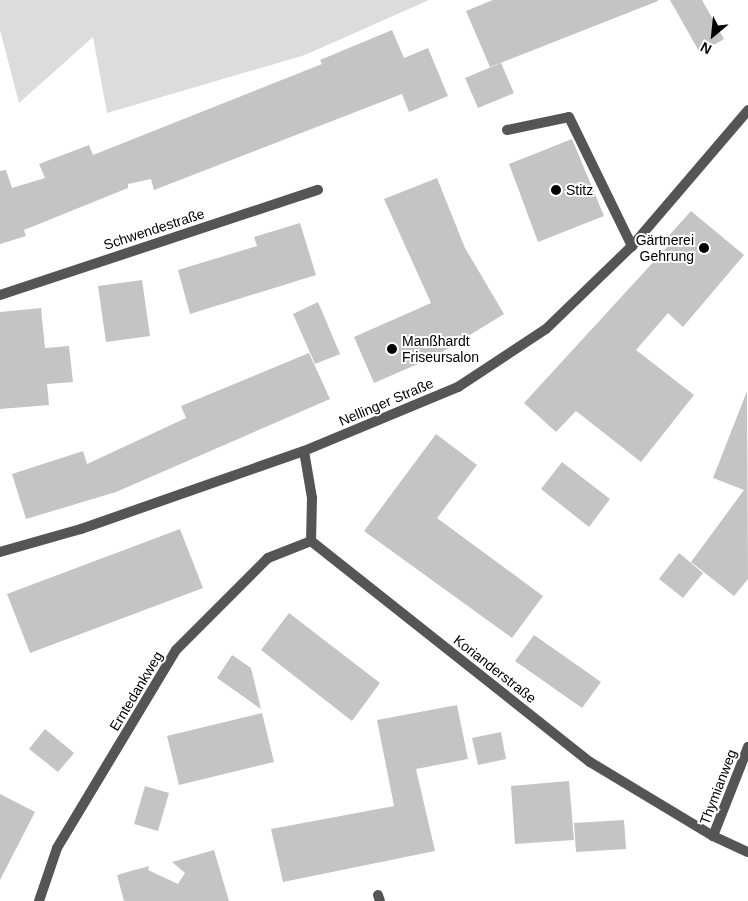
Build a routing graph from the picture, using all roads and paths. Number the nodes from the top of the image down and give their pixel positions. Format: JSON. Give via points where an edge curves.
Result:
{"nodes":[{"id":1,"x":748,"y":110,"type":"edge"},
{"id":2,"x":507,"y":130,"type":"dead end"},
{"id":3,"x":318,"y":190,"type":"dead end"},
{"id":4,"x":632,"y":246,"type":"junction"},
{"id":5,"x":0,"y":295,"type":"edge"},
{"id":6,"x":304,"y":451,"type":"junction"},
{"id":7,"x":311,"y":541,"type":"junction"},
{"id":8,"x":0,"y":552,"type":"edge"},
{"id":9,"x":748,"y":747,"type":"edge"},
{"id":10,"x":713,"y":836,"type":"junction"},
{"id":11,"x":748,"y":852,"type":"edge"},
{"id":12,"x":39,"y":901,"type":"edge"}],
"edges":[{"from":1,"to":4,"type":"street","name":"Nellinger Straße"},
{"from":2,"to":4,"type":"street","via":[[569,117]]},
{"from":3,"to":5,"type":"street","name":"Schwendestraße"},
{"from":4,"to":6,"type":"street","name":"Nellinger Straße","via":[[546,329],[458,387]]},
{"from":6,"to":7,"type":"street","via":[[312,498]]},
{"from":6,"to":8,"type":"street","name":"Nellinger Straße","via":[[81,529]]},
{"from":7,"to":10,"type":"street","name":"Korianderstraße","via":[[590,762]]},
{"from":7,"to":12,"type":"street","name":"Erntedankweg","via":[[268,558],[176,650],[57,848]]},
{"from":9,"to":10,"type":"street","name":"Thymianweg"},
{"from":10,"to":11,"type":"street","name":"Korianderstraße"}]}
